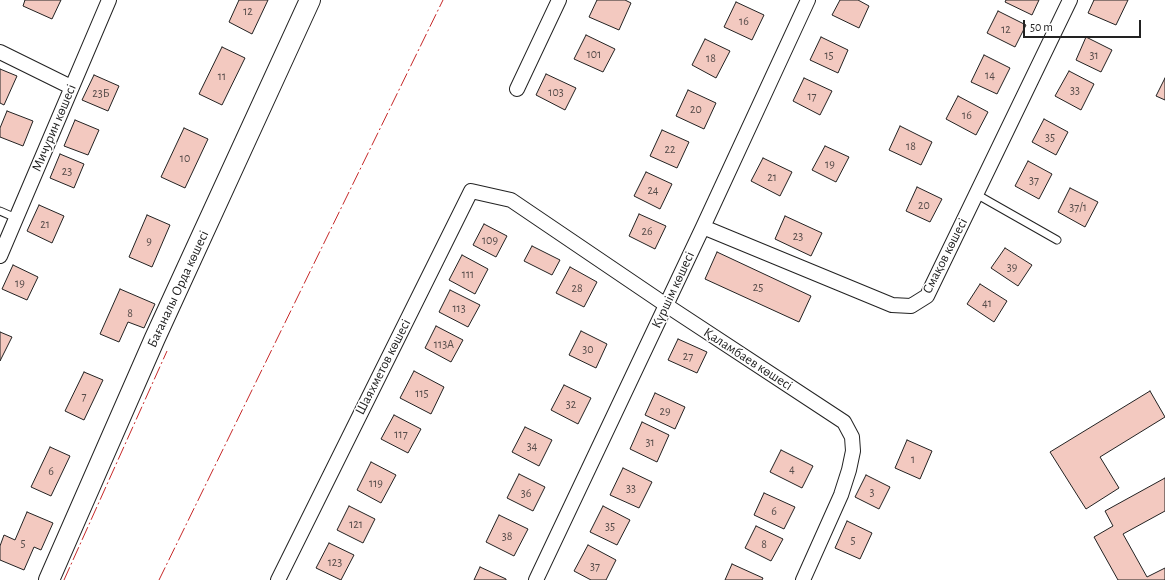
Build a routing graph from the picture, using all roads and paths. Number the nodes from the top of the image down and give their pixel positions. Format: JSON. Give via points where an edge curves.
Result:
{"nodes":[{"id":1,"x":109,"y":0,"type":"edge"},
{"id":2,"x":310,"y":0,"type":"edge"},
{"id":3,"x":559,"y":0,"type":"edge"},
{"id":4,"x":808,"y":0,"type":"edge"},
{"id":5,"x":1070,"y":0,"type":"edge"},
{"id":6,"x":0,"y":52,"type":"edge"},
{"id":7,"x":71,"y":88,"type":"junction"},
{"id":8,"x":517,"y":89,"type":"dead end"},
{"id":9,"x":976,"y":194,"type":"junction"},
{"id":10,"x":511,"y":200,"type":"joint"},
{"id":11,"x":0,"y":211,"type":"edge"},
{"id":12,"x":16,"y":218,"type":"junction"},
{"id":13,"x":703,"y":227,"type":"junction"},
{"id":14,"x":1057,"y":240,"type":"dead end"},
{"id":15,"x":0,"y":256,"type":"edge"},
{"id":16,"x":666,"y":305,"type":"junction"},
{"id":17,"x":49,"y":580,"type":"edge"},
{"id":18,"x":278,"y":580,"type":"edge"},
{"id":19,"x":536,"y":580,"type":"edge"},
{"id":20,"x":803,"y":580,"type":"edge"}],
"edges":[{"from":1,"to":7,"type":"street","name":"Мичурин көшесі"},
{"from":2,"to":17,"type":"street","name":"Бағаналы Орда көшесі","via":[[155,338]]},
{"from":3,"to":8,"type":"street"},
{"from":4,"to":13,"type":"street","name":"Күршім көшесі"},
{"from":5,"to":9,"type":"street","name":"Смақов көшесі"},
{"from":6,"to":7,"type":"street"},
{"from":7,"to":12,"type":"street","name":"Мичурин көшесі"},
{"from":9,"to":13,"type":"street","name":"Смақов көшесі","via":[[927,296],[911,306],[892,305]]},
{"from":9,"to":14,"type":"lane"},
{"from":10,"to":16,"type":"street","name":"Қаламбаев көшесі"},
{"from":10,"to":18,"type":"street","name":"Шаяхметов көшесі","via":[[471,191]]},
{"from":11,"to":12,"type":"lane"},
{"from":12,"to":15,"type":"street","name":"Мичурин көшесі"},
{"from":13,"to":16,"type":"street","name":"Күршім көшесі"},
{"from":16,"to":19,"type":"street","name":"Күршім көшесі"},
{"from":16,"to":20,"type":"street","name":"Қаламбаев көшесі","via":[[844,422],[852,437],[850,470]]}]}
